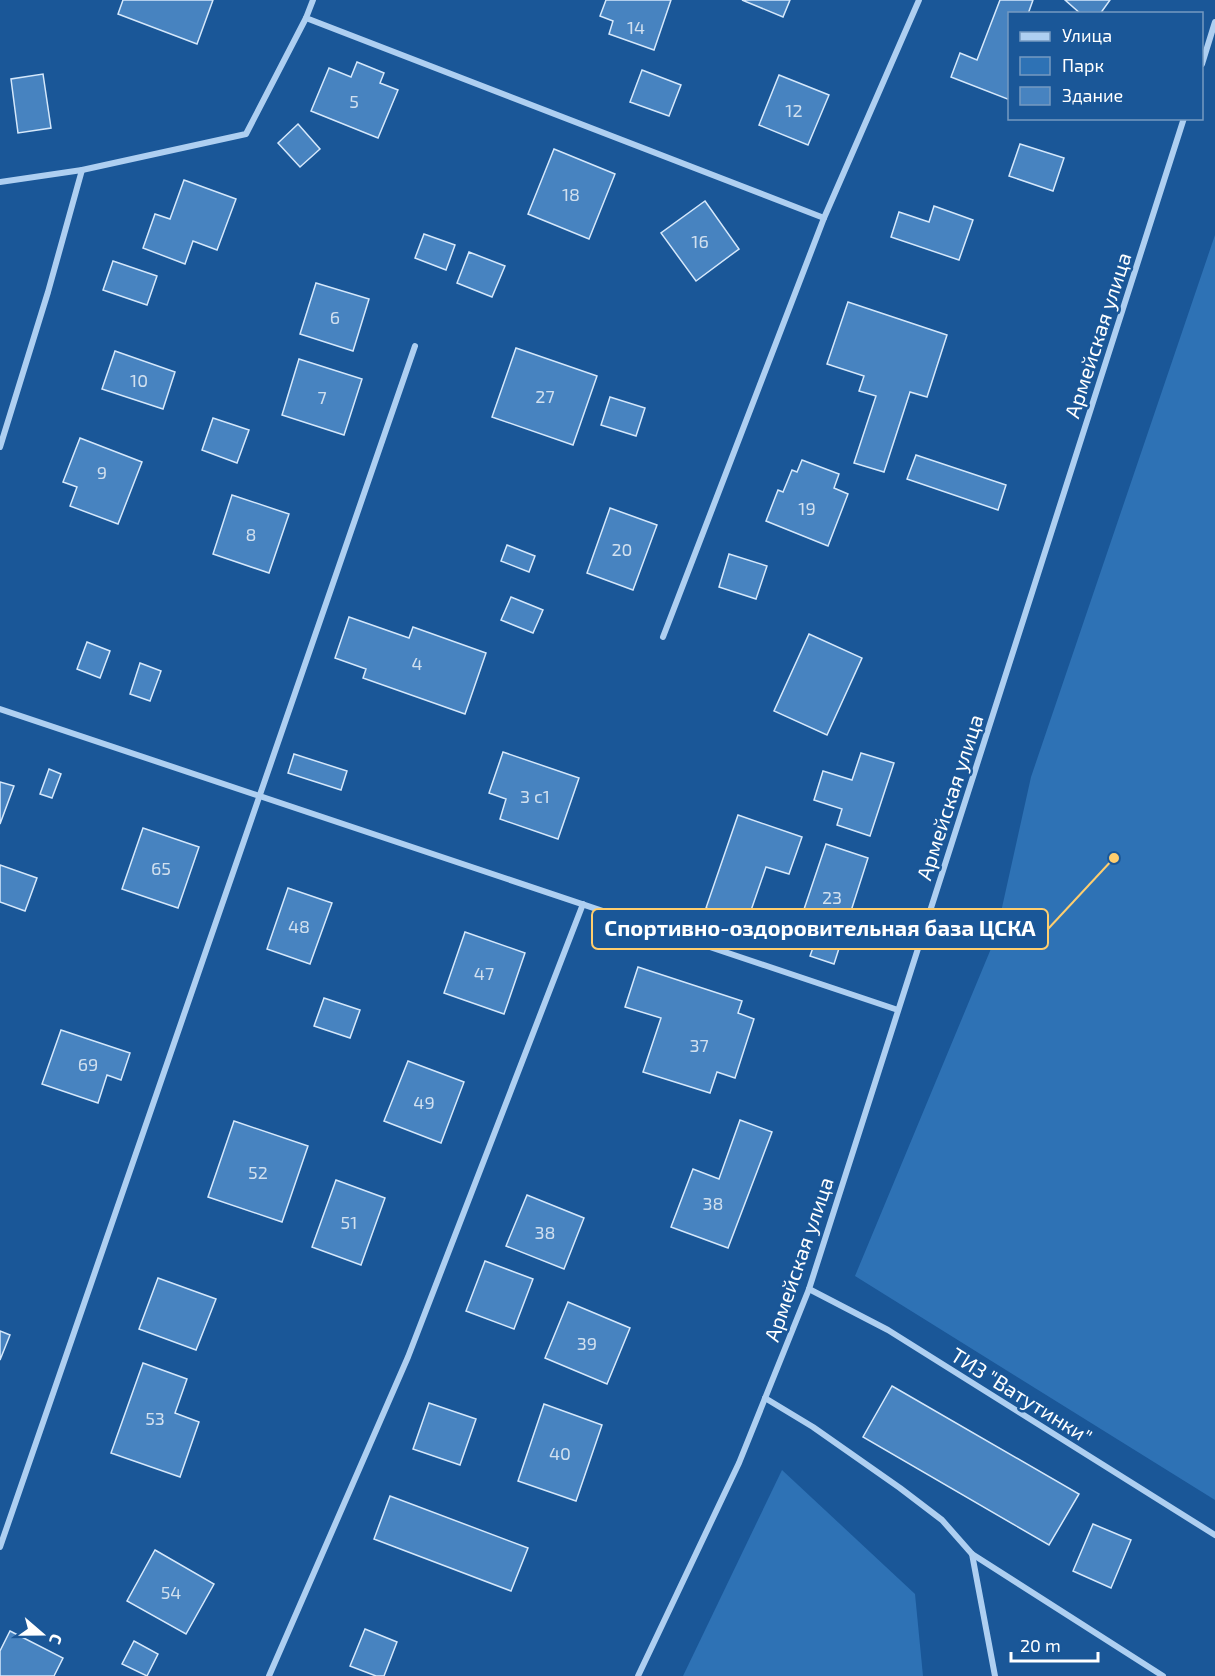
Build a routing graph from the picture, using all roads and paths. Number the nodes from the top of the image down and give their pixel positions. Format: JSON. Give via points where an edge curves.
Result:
{"nodes":[{"id":1,"x":313,"y":0,"type":"edge"},
{"id":2,"x":919,"y":0,"type":"edge"},
{"id":3,"x":306,"y":18,"type":"junction"},
{"id":4,"x":1215,"y":22,"type":"edge"},
{"id":5,"x":1203,"y":61,"type":"edge"},
{"id":6,"x":1183,"y":120,"type":"edge"},
{"id":7,"x":82,"y":170,"type":"junction"},
{"id":8,"x":0,"y":182,"type":"edge"},
{"id":9,"x":824,"y":218,"type":"junction"},
{"id":10,"x":415,"y":346,"type":"dead end"},
{"id":11,"x":0,"y":447,"type":"edge"},
{"id":12,"x":663,"y":637,"type":"dead end"},
{"id":13,"x":0,"y":709,"type":"edge"},
{"id":14,"x":260,"y":796,"type":"junction"},
{"id":15,"x":583,"y":904,"type":"junction"},
{"id":16,"x":898,"y":1010,"type":"junction"},
{"id":17,"x":809,"y":1289,"type":"junction"},
{"id":18,"x":765,"y":1398,"type":"junction"},
{"id":19,"x":1215,"y":1535,"type":"edge"},
{"id":20,"x":0,"y":1547,"type":"edge"},
{"id":21,"x":972,"y":1554,"type":"junction"},
{"id":22,"x":269,"y":1676,"type":"edge"},
{"id":23,"x":638,"y":1676,"type":"edge"},
{"id":24,"x":995,"y":1676,"type":"edge"},
{"id":25,"x":1163,"y":1676,"type":"edge"}],
"edges":[{"from":1,"to":3,"type":"street"},
{"from":2,"to":9,"type":"street"},
{"from":3,"to":7,"type":"street","via":[[246,134]]},
{"from":3,"to":9,"type":"street"},
{"from":4,"to":5,"type":"street"},
{"from":6,"to":16,"type":"street","name":"Армейская улица"},
{"from":7,"to":8,"type":"street"},
{"from":7,"to":11,"type":"street"},
{"from":9,"to":12,"type":"street"},
{"from":10,"to":14,"type":"street"},
{"from":13,"to":14,"type":"street"},
{"from":14,"to":15,"type":"street"},
{"from":14,"to":20,"type":"street"},
{"from":15,"to":16,"type":"street"},
{"from":15,"to":22,"type":"street","via":[[408,1357]]},
{"from":16,"to":17,"type":"street","name":"Армейская улица"},
{"from":17,"to":18,"type":"street","name":"Армейская улица"},
{"from":17,"to":19,"type":"street","name":"ТИЗ \"Ватутинки\"","via":[[888,1330]]},
{"from":18,"to":21,"type":"street","via":[[900,1488],[942,1520]]},
{"from":18,"to":23,"type":"street","name":"Армейская улица","via":[[740,1463]]},
{"from":21,"to":24,"type":"street"},
{"from":21,"to":25,"type":"street"}]}
